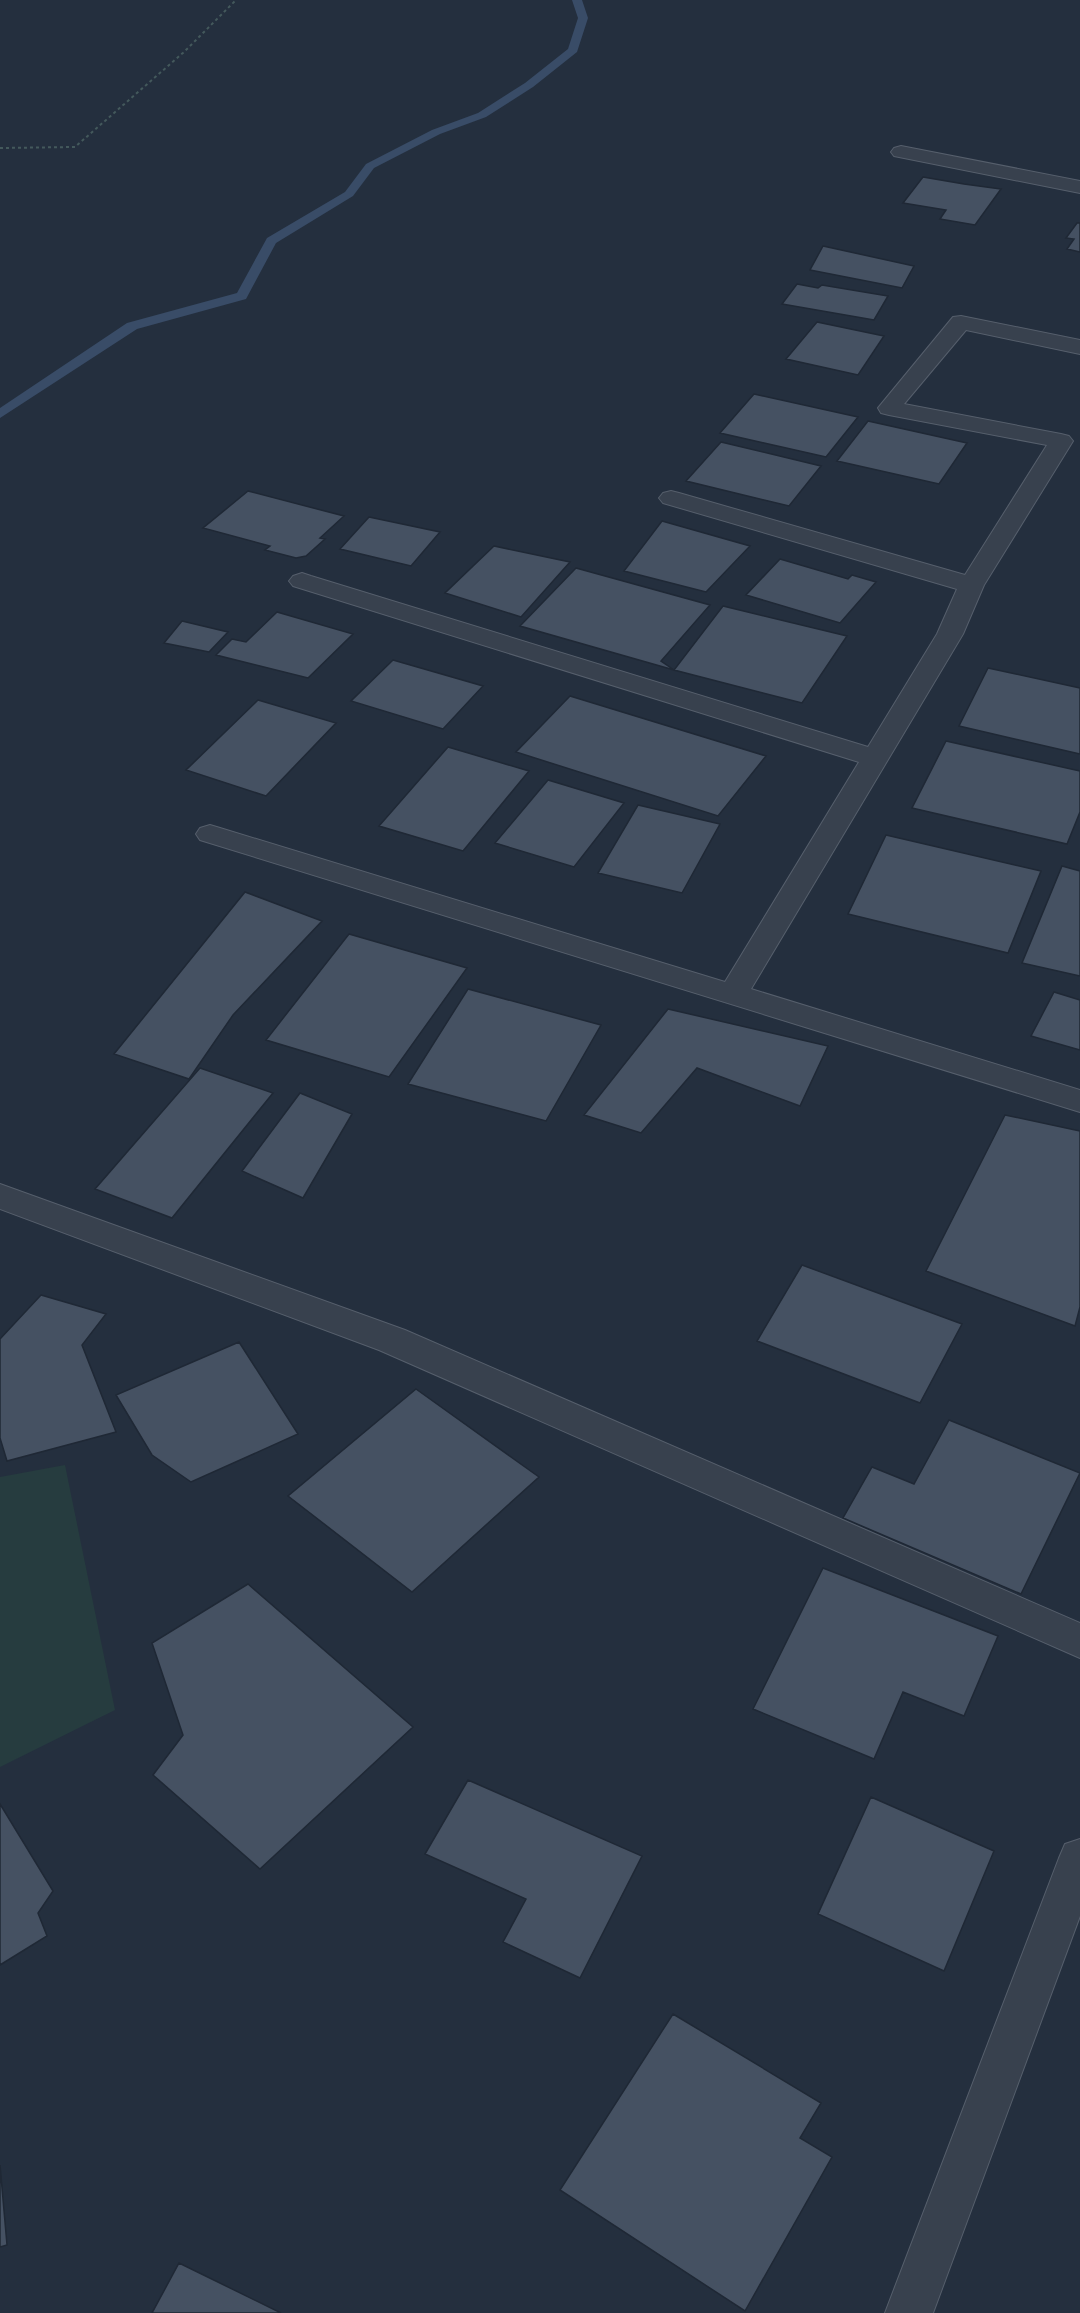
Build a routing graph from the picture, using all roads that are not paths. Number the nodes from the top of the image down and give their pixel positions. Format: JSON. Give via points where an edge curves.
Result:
{"nodes":[{"id":1,"x":901,"y":152,"type":"dead end"},
{"id":2,"x":1080,"y":187,"type":"edge"},
{"id":3,"x":1080,"y":346,"type":"edge"},
{"id":4,"x":671,"y":498,"type":"dead end"},
{"id":5,"x":302,"y":581,"type":"dead end"},
{"id":6,"x":971,"y":585,"type":"junction"},
{"id":7,"x":876,"y":758,"type":"junction"},
{"id":8,"x":210,"y":834,"type":"dead end"},
{"id":9,"x":733,"y":994,"type":"junction"},
{"id":10,"x":1080,"y":1101,"type":"edge"},
{"id":11,"x":0,"y":1196,"type":"edge"},
{"id":12,"x":1080,"y":1641,"type":"edge"},
{"id":13,"x":1080,"y":1858,"type":"edge"},
{"id":14,"x":909,"y":2313,"type":"edge"}],
"edges":[{"from":1,"to":2,"type":"street"},
{"from":3,"to":6,"type":"street","via":[[961,322],[889,408],[1061,441]]},
{"from":4,"to":6,"type":"street"},
{"from":5,"to":7,"type":"street"},
{"from":6,"to":7,"type":"street","via":[[950,634]]},
{"from":7,"to":9,"type":"street"},
{"from":8,"to":9,"type":"street"},
{"from":9,"to":10,"type":"street"},
{"from":11,"to":12,"type":"street","via":[[392,1340]]},
{"from":13,"to":14,"type":"street"}]}
